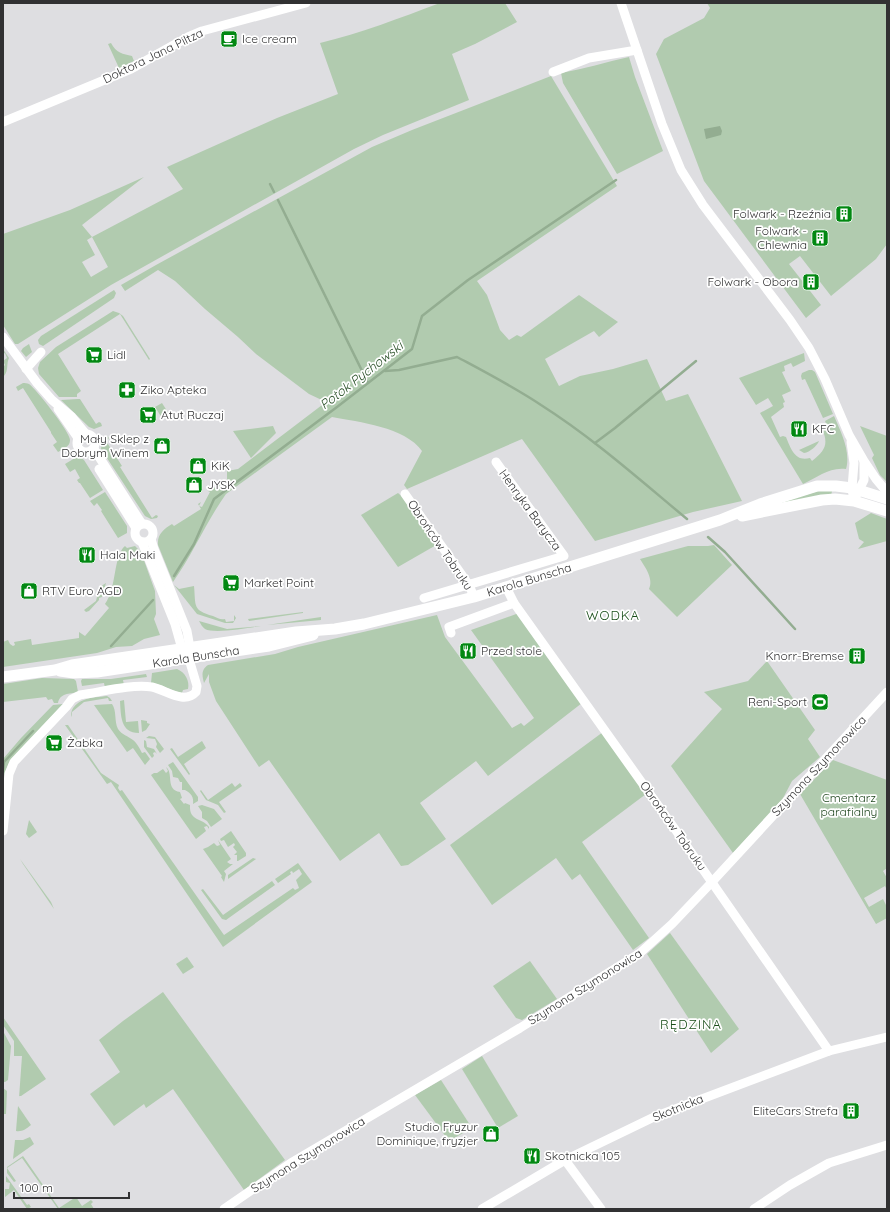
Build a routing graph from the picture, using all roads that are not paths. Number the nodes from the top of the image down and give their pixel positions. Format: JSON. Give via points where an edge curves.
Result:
{"nodes":[{"id":1,"x":306,"y":3,"type":"edge"},
{"id":2,"x":621,"y":3,"type":"edge"},
{"id":3,"x":637,"y":50,"type":"junction"},
{"id":4,"x":553,"y":72,"type":"dead end"},
{"id":5,"x":3,"y":122,"type":"edge"},
{"id":6,"x":3,"y":337,"type":"edge"},
{"id":7,"x":41,"y":352,"type":"dead end"},
{"id":8,"x":26,"y":369,"type":"junction"},
{"id":9,"x":52,"y":400,"type":"junction"},
{"id":10,"x":86,"y":434,"type":"junction"},
{"id":11,"x":849,"y":435,"type":"junction"},
{"id":12,"x":78,"y":438,"type":"junction"},
{"id":13,"x":91,"y":451,"type":"junction"},
{"id":14,"x":864,"y":461,"type":"junction"},
{"id":15,"x":496,"y":462,"type":"dead end"},
{"id":16,"x":855,"y":489,"type":"junction"},
{"id":17,"x":887,"y":492,"type":"edge"},
{"id":18,"x":405,"y":494,"type":"dead end"},
{"id":19,"x":887,"y":499,"type":"edge"},
{"id":20,"x":854,"y":501,"type":"junction"},
{"id":21,"x":887,"y":511,"type":"edge"},
{"id":22,"x":720,"y":520,"type":"junction"},
{"id":23,"x":139,"y":526,"type":"junction"},
{"id":24,"x":146,"y":540,"type":"junction"},
{"id":25,"x":469,"y":585,"type":"junction"},
{"id":26,"x":506,"y":587,"type":"junction"},
{"id":27,"x":474,"y":597,"type":"junction"},
{"id":28,"x":424,"y":598,"type":"dead end"},
{"id":29,"x":514,"y":603,"type":"junction"},
{"id":30,"x":451,"y":634,"type":"dead end"},
{"id":31,"x":187,"y":652,"type":"junction"},
{"id":32,"x":3,"y":677,"type":"edge"},
{"id":33,"x":886,"y":695,"type":"edge"},
{"id":34,"x":3,"y":831,"type":"edge"},
{"id":35,"x":712,"y":882,"type":"junction"},
{"id":36,"x":887,"y":1037,"type":"edge"},
{"id":37,"x":829,"y":1051,"type":"junction"},
{"id":38,"x":887,"y":1145,"type":"edge"},
{"id":39,"x":565,"y":1160,"type":"junction"},
{"id":40,"x":224,"y":1209,"type":"edge"},
{"id":41,"x":482,"y":1209,"type":"edge"},
{"id":42,"x":601,"y":1209,"type":"edge"},
{"id":43,"x":754,"y":1209,"type":"edge"}],
"edges":[{"from":1,"to":5,"type":"street","name":"Doktora Jana Piltza","via":[[202,31],[131,69]]},
{"from":2,"to":3,"type":"street"},
{"from":3,"to":4,"type":"street","via":[[589,58]]},
{"from":3,"to":11,"type":"street","via":[[662,124],[681,170],[703,205],[809,348]]},
{"from":6,"to":8,"type":"street"},
{"from":7,"to":8,"type":"street"},
{"from":8,"to":9,"type":"street"},
{"from":9,"to":10,"type":"street","via":[[72,417]]},
{"from":9,"to":12,"type":"street"},
{"from":10,"to":12,"type":"street"},
{"from":10,"to":13,"type":"street","via":[[94,438],[95,443]]},
{"from":11,"to":14,"type":"street"},
{"from":11,"to":16,"type":"street"},
{"from":12,"to":13,"type":"street","via":[[76,445],[80,450]]},
{"from":13,"to":23,"type":"street"},
{"from":14,"to":16,"type":"street","via":[[865,474],[862,484]]},
{"from":14,"to":17,"type":"street"},
{"from":15,"to":25,"type":"street","name":"Henryka Barycza","via":[[564,556]]},
{"from":16,"to":19,"type":"main road","name":"Karola Bunscha"},
{"from":16,"to":20,"type":"street"},
{"from":16,"to":22,"type":"main road","name":"Karola Bunscha","via":[[817,486]]},
{"from":18,"to":25,"type":"street","name":"Obrońców Tobruku"},
{"from":20,"to":21,"type":"main road","name":"Karola Bunscha"},
{"from":20,"to":22,"type":"main road","name":"Karola Bunscha","via":[[822,500]]},
{"from":22,"to":26,"type":"main road","name":"Karola Bunscha"},
{"from":23,"to":24,"type":"street","via":[[135,532],[136,537]]},
{"from":23,"to":24,"type":"street","via":[[148,524],[152,529],[153,535]]},
{"from":24,"to":31,"type":"street","via":[[186,630]]},
{"from":25,"to":27,"type":"street","name":"Obrońców Tobruku"},
{"from":25,"to":28,"type":"street","name":"Henryka Barycza"},
{"from":26,"to":27,"type":"main road","name":"Karola Bunscha"},
{"from":26,"to":29,"type":"street","name":"Obrońców Tobruku"},
{"from":27,"to":31,"type":"main road","name":"Karola Bunscha","via":[[269,646]]},
{"from":29,"to":30,"type":"street","via":[[450,627]]},
{"from":29,"to":35,"type":"street","name":"Obrońców Tobruku"},
{"from":31,"to":32,"type":"main road","name":"Karola Bunscha","via":[[97,672],[74,673],[55,670]]},
{"from":31,"to":34,"type":"street","via":[[197,689],[195,694],[177,696],[158,688],[140,686],[80,695],[72,699],[10,768]]},
{"from":33,"to":35,"type":"street","name":"Szymona Szymonowica"},
{"from":35,"to":37,"type":"street","name":"Obrońców Tobruku"},
{"from":35,"to":40,"type":"street","name":"Szymona Szymonowica","via":[[636,957],[304,1156]]},
{"from":36,"to":37,"type":"street","name":"Skotnicka"},
{"from":37,"to":39,"type":"street","name":"Skotnicka","via":[[654,1117]]},
{"from":38,"to":43,"type":"street","via":[[829,1163]]},
{"from":39,"to":41,"type":"street","name":"Skotnicka"},
{"from":39,"to":42,"type":"street"}]}
